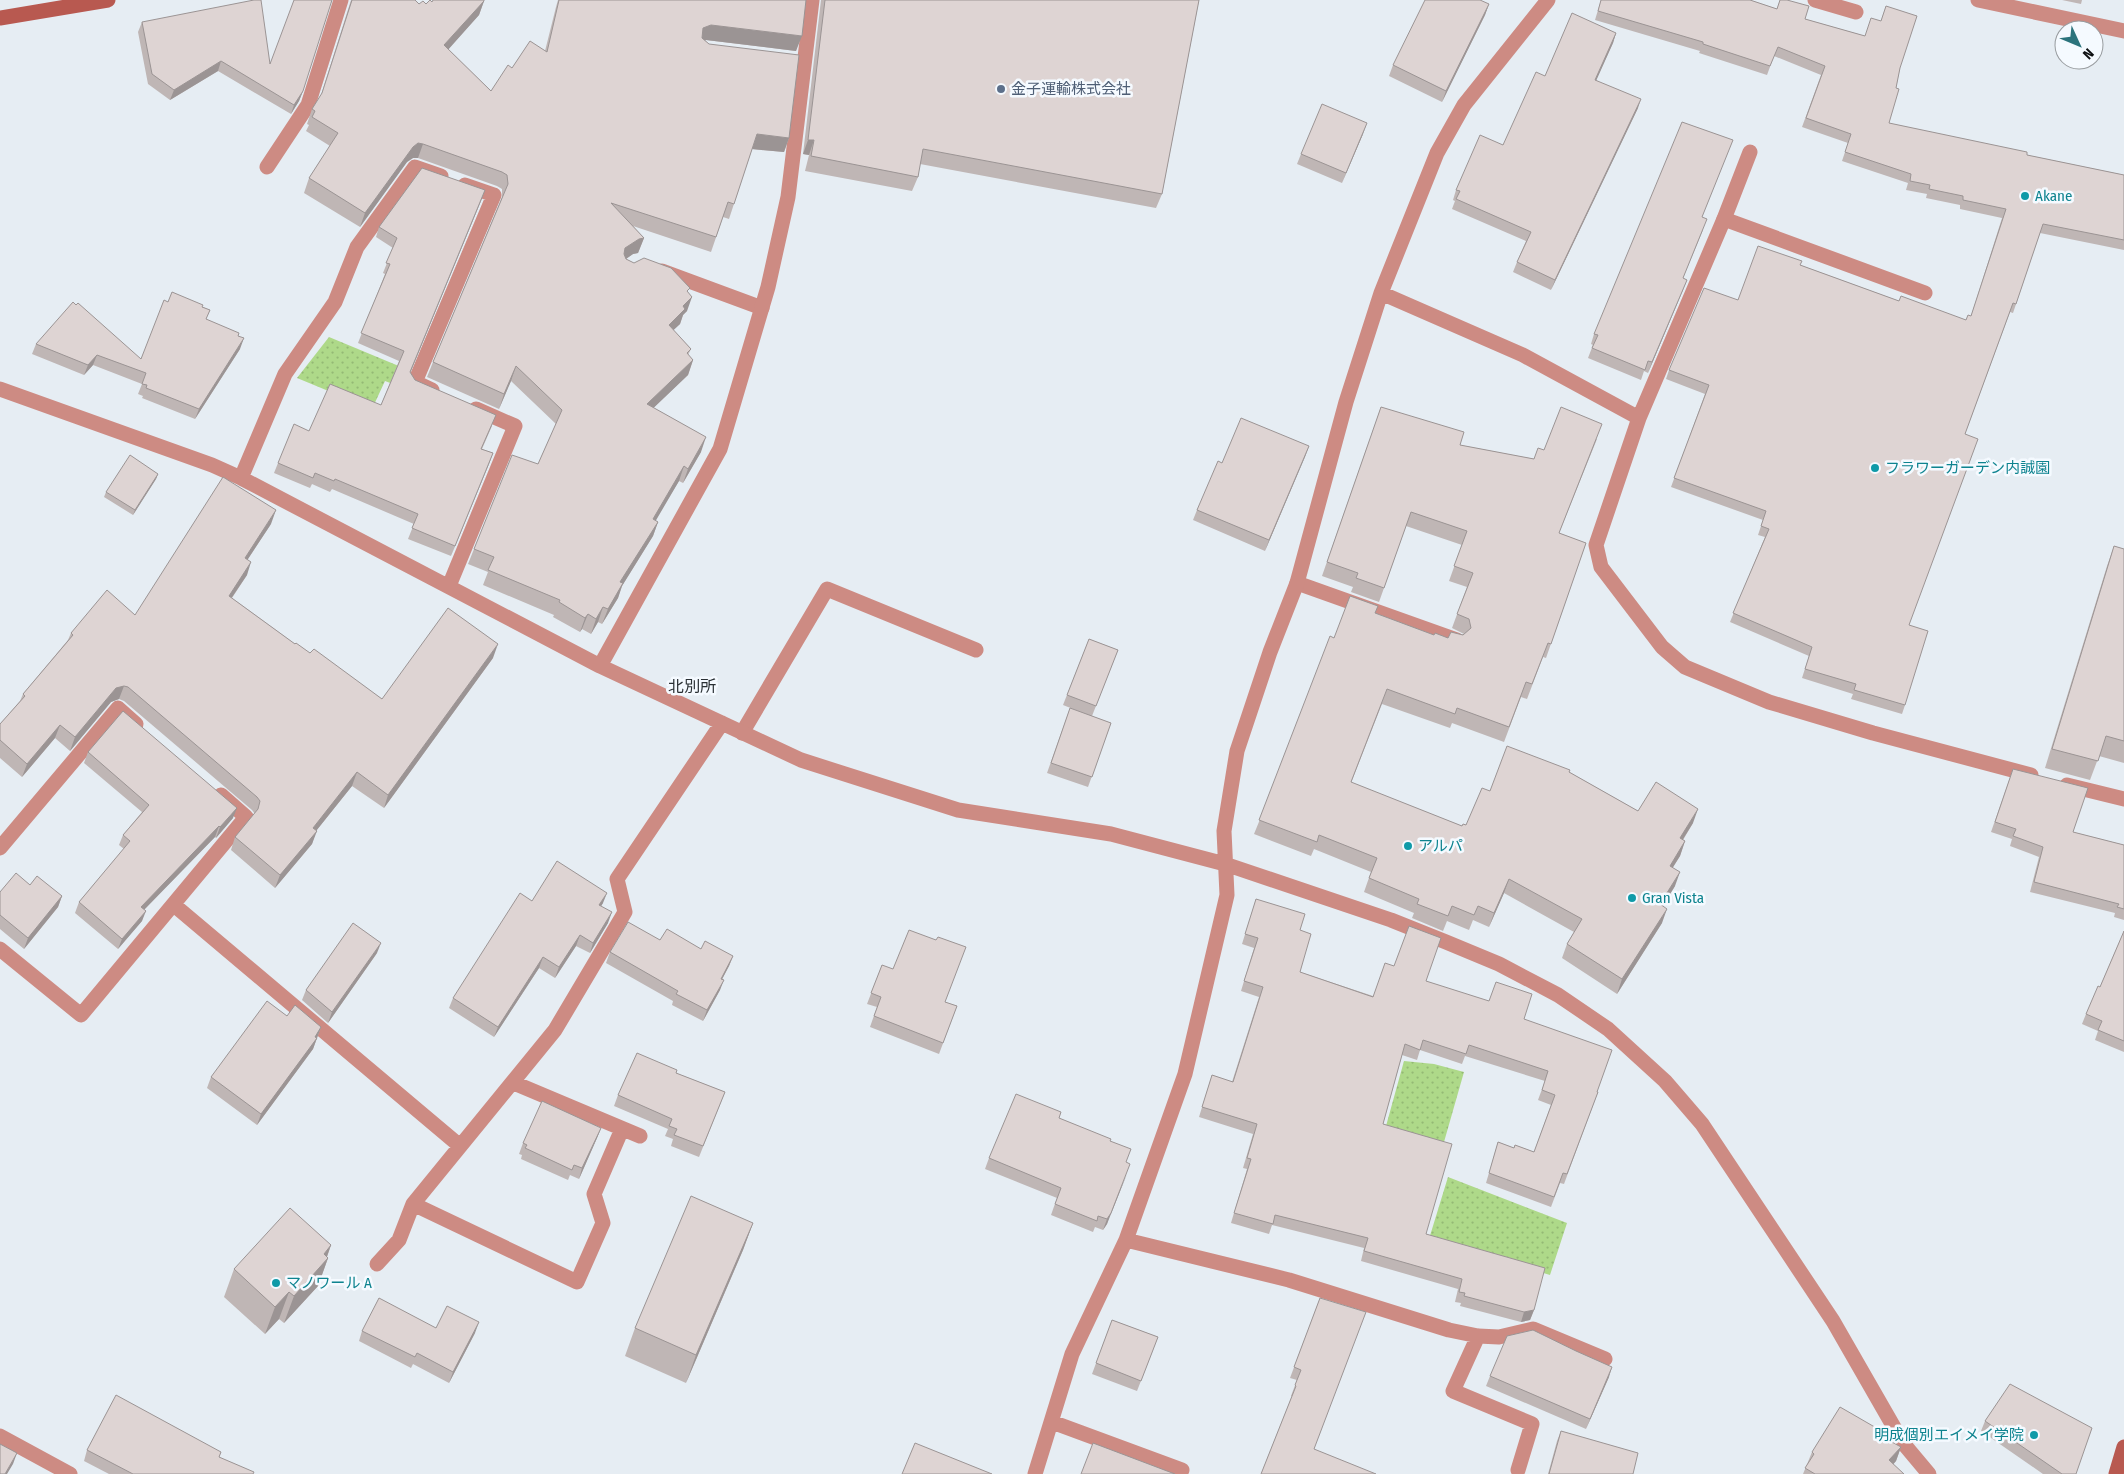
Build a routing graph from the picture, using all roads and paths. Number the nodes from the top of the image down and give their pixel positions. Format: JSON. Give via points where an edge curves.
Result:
{"nodes":[{"id":1,"x":108,"y":0,"type":"edge"},
{"id":2,"x":341,"y":0,"type":"edge"},
{"id":3,"x":812,"y":0,"type":"edge"},
{"id":4,"x":1548,"y":0,"type":"edge"},
{"id":5,"x":1815,"y":0,"type":"edge"},
{"id":6,"x":1978,"y":0,"type":"edge"},
{"id":7,"x":1856,"y":12,"type":"dead end"},
{"id":8,"x":0,"y":18,"type":"edge"},
{"id":9,"x":2124,"y":31,"type":"edge"},
{"id":10,"x":1750,"y":152,"type":"dead end"},
{"id":11,"x":267,"y":168,"type":"dead end"},
{"id":12,"x":1724,"y":218,"type":"junction"},
{"id":13,"x":646,"y":266,"type":"edge"},
{"id":14,"x":1381,"y":293,"type":"junction"},
{"id":15,"x":1924,"y":293,"type":"dead end"},
{"id":16,"x":762,"y":308,"type":"junction"},
{"id":17,"x":0,"y":388,"type":"edge"},
{"id":18,"x":442,"y":394,"type":"edge"},
{"id":19,"x":460,"y":402,"type":"edge"},
{"id":20,"x":1640,"y":418,"type":"junction"},
{"id":21,"x":241,"y":478,"type":"junction"},
{"id":22,"x":1296,"y":583,"type":"junction"},
{"id":23,"x":449,"y":586,"type":"junction"},
{"id":24,"x":1457,"y":640,"type":"edge"},
{"id":25,"x":976,"y":650,"type":"dead end"},
{"id":26,"x":600,"y":666,"type":"junction"},
{"id":27,"x":722,"y":723,"type":"junction"},
{"id":28,"x":742,"y":733,"type":"junction"},
{"id":29,"x":148,"y":734,"type":"edge"},
{"id":30,"x":208,"y":785,"type":"edge"},
{"id":31,"x":2124,"y":800,"type":"edge"},
{"id":32,"x":0,"y":848,"type":"edge"},
{"id":33,"x":1225,"y":864,"type":"junction"},
{"id":34,"x":174,"y":905,"type":"junction"},
{"id":35,"x":0,"y":949,"type":"edge"},
{"id":36,"x":514,"y":1083,"type":"junction"},
{"id":37,"x":622,"y":1129,"type":"junction"},
{"id":38,"x":640,"y":1136,"type":"dead end"},
{"id":39,"x":460,"y":1146,"type":"junction"},
{"id":40,"x":413,"y":1204,"type":"junction"},
{"id":41,"x":1126,"y":1240,"type":"junction"},
{"id":42,"x":377,"y":1264,"type":"dead end"},
{"id":43,"x":1478,"y":1336,"type":"junction"},
{"id":44,"x":1605,"y":1359,"type":"dead end"},
{"id":45,"x":1052,"y":1422,"type":"junction"},
{"id":46,"x":0,"y":1436,"type":"edge"},
{"id":47,"x":2124,"y":1447,"type":"edge"},
{"id":48,"x":1182,"y":1470,"type":"dead end"},
{"id":49,"x":1518,"y":1470,"type":"dead end"},
{"id":50,"x":70,"y":1474,"type":"edge"},
{"id":51,"x":1035,"y":1474,"type":"edge"},
{"id":52,"x":1929,"y":1474,"type":"edge"},
{"id":53,"x":2116,"y":1474,"type":"edge"}],
"edges":[{"from":1,"to":8,"type":"street"},
{"from":2,"to":11,"type":"street","via":[[308,105]]},
{"from":3,"to":16,"type":"street","via":[[798,60],[788,196]]},
{"from":4,"to":14,"type":"street","via":[[1464,105],[1438,153]]},
{"from":5,"to":7,"type":"street"},
{"from":6,"to":9,"type":"street"},
{"from":10,"to":12,"type":"street"},
{"from":12,"to":15,"type":"street"},
{"from":12,"to":20,"type":"street"},
{"from":13,"to":16,"type":"street"},
{"from":14,"to":20,"type":"street","via":[[1522,355]]},
{"from":14,"to":22,"type":"street","via":[[1346,402]]},
{"from":16,"to":26,"type":"street","via":[[720,449]]},
{"from":17,"to":21,"type":"street","via":[[212,464]]},
{"from":18,"to":21,"type":"street","via":[[415,382],[494,195],[415,167],[357,247],[335,302],[285,374]]},
{"from":19,"to":23,"type":"street","via":[[515,426]]},
{"from":20,"to":31,"type":"street","via":[[1596,545],[1602,567],[1662,647],[1685,667],[1769,702],[1873,734]]},
{"from":21,"to":23,"type":"street"},
{"from":22,"to":24,"type":"street"},
{"from":22,"to":33,"type":"street","via":[[1237,751],[1224,830]]},
{"from":23,"to":26,"type":"street"},
{"from":25,"to":28,"type":"street","via":[[827,589]]},
{"from":26,"to":27,"type":"street"},
{"from":27,"to":28,"type":"street"},
{"from":27,"to":36,"type":"street","via":[[617,879],[625,912],[555,1030]]},
{"from":28,"to":33,"type":"street","via":[[801,760],[958,810],[1111,834]]},
{"from":29,"to":32,"type":"street","via":[[118,708]]},
{"from":30,"to":34,"type":"street","via":[[246,817]]},
{"from":33,"to":41,"type":"street","via":[[1227,895],[1185,1074]]},
{"from":33,"to":52,"type":"street","via":[[1391,920],[1499,964],[1558,995],[1608,1029],[1665,1081],[1702,1124],[1833,1320],[1903,1443]]},
{"from":34,"to":35,"type":"street","via":[[81,1015]]},
{"from":34,"to":39,"type":"street"},
{"from":36,"to":37,"type":"street"},
{"from":36,"to":39,"type":"street"},
{"from":37,"to":38,"type":"street"},
{"from":37,"to":40,"type":"street","via":[[594,1194],[603,1223],[577,1282]]},
{"from":39,"to":40,"type":"street"},
{"from":40,"to":42,"type":"street","via":[[399,1240]]},
{"from":41,"to":43,"type":"street","via":[[1289,1280]]},
{"from":41,"to":45,"type":"street","via":[[1072,1354]]},
{"from":43,"to":44,"type":"street","via":[[1499,1337],[1533,1329]]},
{"from":43,"to":49,"type":"street","via":[[1454,1391],[1532,1424]]},
{"from":45,"to":48,"type":"street"},
{"from":45,"to":51,"type":"street"},
{"from":46,"to":50,"type":"street"},
{"from":47,"to":53,"type":"street"}]}
